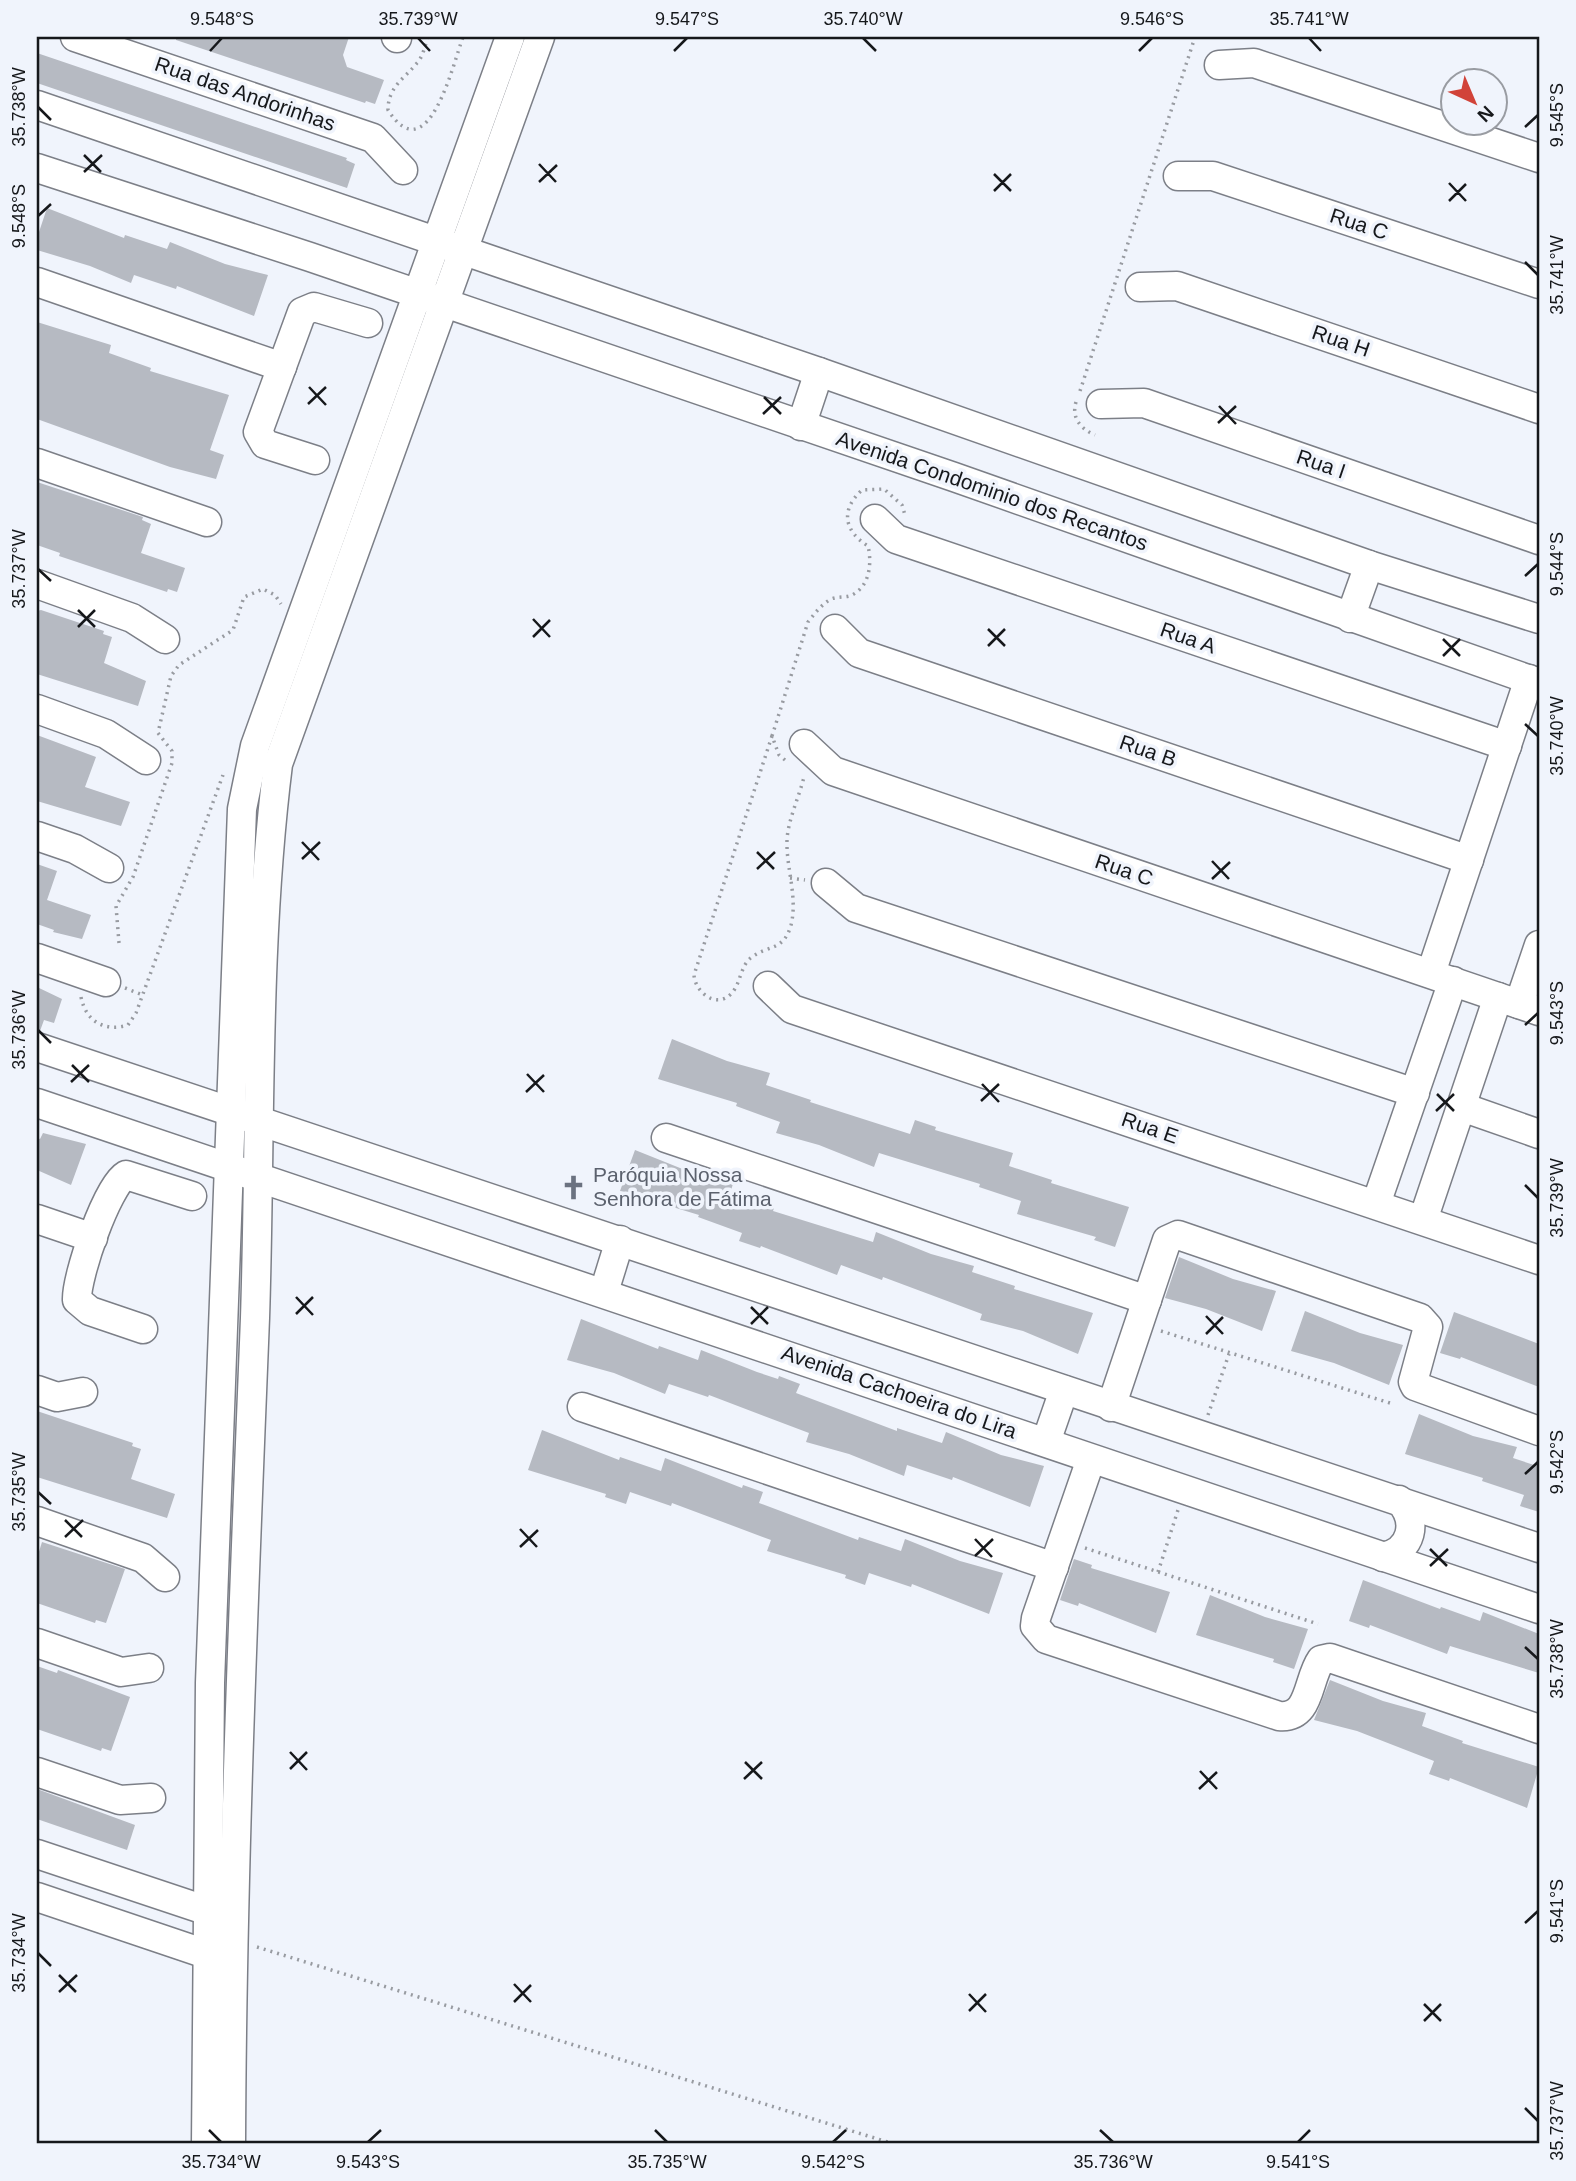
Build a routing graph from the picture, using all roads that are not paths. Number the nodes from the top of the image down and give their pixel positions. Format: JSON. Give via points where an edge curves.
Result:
{"nodes":[{"id":1,"x":75,"y":37,"type":"edge"},
{"id":2,"x":510,"y":37,"type":"edge"},
{"id":3,"x":540,"y":37,"type":"edge"},
{"id":4,"x":1219,"y":65,"type":"dead end"},
{"id":5,"x":37,"y":105,"type":"edge"},
{"id":6,"x":1539,"y":158,"type":"edge"},
{"id":7,"x":37,"y":168,"type":"edge"},
{"id":8,"x":403,"y":170,"type":"dead end"},
{"id":9,"x":1178,"y":176,"type":"dead end"},
{"id":10,"x":449,"y":248,"type":"junction"},
{"id":11,"x":37,"y":282,"type":"edge"},
{"id":12,"x":1539,"y":284,"type":"edge"},
{"id":13,"x":1140,"y":287,"type":"dead end"},
{"id":14,"x":430,"y":300,"type":"junction"},
{"id":15,"x":368,"y":323,"type":"dead end"},
{"id":16,"x":282,"y":367,"type":"junction"},
{"id":17,"x":819,"y":372,"type":"junction"},
{"id":18,"x":1101,"y":404,"type":"dead end"},
{"id":19,"x":1539,"y":409,"type":"edge"},
{"id":20,"x":801,"y":426,"type":"junction"},
{"id":21,"x":315,"y":460,"type":"dead end"},
{"id":22,"x":37,"y":463,"type":"edge"},
{"id":23,"x":875,"y":519,"type":"dead end"},
{"id":24,"x":207,"y":522,"type":"dead end"},
{"id":25,"x":1539,"y":540,"type":"edge"},
{"id":26,"x":1369,"y":565,"type":"junction"},
{"id":27,"x":37,"y":584,"type":"edge"},
{"id":28,"x":1350,"y":618,"type":"junction"},
{"id":29,"x":1539,"y":619,"type":"edge"},
{"id":30,"x":835,"y":629,"type":"dead end"},
{"id":31,"x":165,"y":639,"type":"dead end"},
{"id":32,"x":1534,"y":681,"type":"edge"},
{"id":33,"x":37,"y":709,"type":"edge"},
{"id":34,"x":1507,"y":746,"type":"junction"},
{"id":35,"x":798,"y":758,"type":"road end"},
{"id":36,"x":146,"y":760,"type":"dead end"},
{"id":37,"x":37,"y":836,"type":"edge"},
{"id":38,"x":1469,"y":860,"type":"junction"},
{"id":39,"x":109,"y":868,"type":"dead end"},
{"id":40,"x":826,"y":883,"type":"dead end"},
{"id":41,"x":1539,"y":945,"type":"edge"},
{"id":42,"x":37,"y":958,"type":"edge"},
{"id":43,"x":1442,"y":977,"type":"junction"},
{"id":44,"x":106,"y":982,"type":"dead end"},
{"id":45,"x":768,"y":986,"type":"dead end"},
{"id":46,"x":1519,"y":1004,"type":"edge"},
{"id":47,"x":37,"y":1047,"type":"edge"},
{"id":48,"x":1415,"y":1093,"type":"junction"},
{"id":49,"x":37,"y":1104,"type":"edge"},
{"id":50,"x":1462,"y":1107,"type":"junction"},
{"id":51,"x":231,"y":1111,"type":"junction"},
{"id":52,"x":259,"y":1121,"type":"junction"},
{"id":53,"x":1539,"y":1134,"type":"edge"},
{"id":54,"x":666,"y":1138,"type":"dead end"},
{"id":55,"x":229,"y":1168,"type":"junction"},
{"id":56,"x":257,"y":1177,"type":"junction"},
{"id":57,"x":192,"y":1196,"type":"dead end"},
{"id":58,"x":1376,"y":1204,"type":"junction"},
{"id":59,"x":37,"y":1219,"type":"edge"},
{"id":60,"x":1423,"y":1220,"type":"junction"},
{"id":61,"x":93,"y":1238,"type":"junction"},
{"id":62,"x":620,"y":1240,"type":"junction"},
{"id":63,"x":1539,"y":1260,"type":"edge"},
{"id":64,"x":604,"y":1292,"type":"junction"},
{"id":65,"x":1143,"y":1312,"type":"junction"},
{"id":66,"x":143,"y":1329,"type":"dead end"},
{"id":67,"x":37,"y":1390,"type":"edge"},
{"id":68,"x":1064,"y":1390,"type":"junction"},
{"id":69,"x":83,"y":1392,"type":"dead end"},
{"id":70,"x":582,"y":1408,"type":"dead end"},
{"id":71,"x":1111,"y":1408,"type":"junction"},
{"id":72,"x":1539,"y":1431,"type":"edge"},
{"id":73,"x":1046,"y":1442,"type":"junction"},
{"id":74,"x":1091,"y":1459,"type":"junction"},
{"id":75,"x":1399,"y":1500,"type":"junction"},
{"id":76,"x":37,"y":1521,"type":"edge"},
{"id":77,"x":1539,"y":1548,"type":"edge"},
{"id":78,"x":1059,"y":1554,"type":"junction"},
{"id":79,"x":1383,"y":1557,"type":"junction"},
{"id":80,"x":165,"y":1577,"type":"dead end"},
{"id":81,"x":1539,"y":1609,"type":"edge"},
{"id":82,"x":37,"y":1643,"type":"edge"},
{"id":83,"x":149,"y":1668,"type":"dead end"},
{"id":84,"x":1539,"y":1730,"type":"edge"},
{"id":85,"x":37,"y":1772,"type":"edge"},
{"id":86,"x":151,"y":1798,"type":"dead end"},
{"id":87,"x":37,"y":1854,"type":"edge"},
{"id":88,"x":37,"y":1897,"type":"edge"},
{"id":89,"x":208,"y":1911,"type":"junction"},
{"id":90,"x":206,"y":1954,"type":"junction"},
{"id":91,"x":206,"y":2144,"type":"edge"},
{"id":92,"x":231,"y":2144,"type":"edge"}],
"edges":[{"from":1,"to":8,"type":"street","name":"Rua das Andorinhas","via":[[373,138]]},
{"from":2,"to":10,"type":"street"},
{"from":3,"to":10,"type":"street"},
{"from":4,"to":6,"type":"street","via":[[1254,63]]},
{"from":5,"to":10,"type":"street"},
{"from":7,"to":14,"type":"street","name":"Avenida Condominio dos Recantos"},
{"from":9,"to":12,"type":"street","name":"Rua C","via":[[1213,176]]},
{"from":10,"to":14,"type":"street"},
{"from":10,"to":17,"type":"street"},
{"from":11,"to":16,"type":"street"},
{"from":13,"to":19,"type":"street","name":"Rua H","via":[[1177,286]]},
{"from":14,"to":20,"type":"street","name":"Avenida Condominio dos Recantos"},
{"from":14,"to":51,"type":"street","via":[[255,747],[242,808]]},
{"from":14,"to":52,"type":"street","via":[[278,764],[270,828]]},
{"from":15,"to":16,"type":"street","via":[[307,308]]},
{"from":16,"to":21,"type":"street","via":[[258,432],[260,439]]},
{"from":17,"to":20,"type":"street"},
{"from":17,"to":26,"type":"street"},
{"from":18,"to":25,"type":"street","name":"Rua I","via":[[1144,403]]},
{"from":20,"to":28,"type":"street","name":"Avenida Condominio dos Recantos"},
{"from":22,"to":24,"type":"street"},
{"from":23,"to":34,"type":"street","name":"Rua A","via":[[896,539]]},
{"from":26,"to":28,"type":"street"},
{"from":26,"to":29,"type":"street"},
{"from":27,"to":31,"type":"street","via":[[132,618]]},
{"from":28,"to":32,"type":"street","name":"Avenida Condominio dos Recantos"},
{"from":30,"to":38,"type":"street","name":"Rua B","via":[[859,653]]},
{"from":32,"to":34,"type":"street"},
{"from":33,"to":36,"type":"street","via":[[106,734]]},
{"from":34,"to":38,"type":"street"},
{"from":35,"to":43,"type":"street","name":"Rua C"},
{"from":37,"to":39,"type":"street","via":[[75,849]]},
{"from":38,"to":43,"type":"street"},
{"from":40,"to":48,"type":"street","via":[[856,908]]},
{"from":41,"to":46,"type":"street"},
{"from":42,"to":44,"type":"street"},
{"from":43,"to":46,"type":"street","name":"Rua C"},
{"from":43,"to":48,"type":"street"},
{"from":45,"to":58,"type":"street","name":"Rua E","via":[[792,1009]]},
{"from":46,"to":50,"type":"street"},
{"from":47,"to":51,"type":"street"},
{"from":48,"to":58,"type":"street"},
{"from":49,"to":55,"type":"street","name":"Avenida Cachoeira do Lira"},
{"from":50,"to":53,"type":"street"},
{"from":50,"to":60,"type":"street"},
{"from":51,"to":52,"type":"street"},
{"from":51,"to":55,"type":"street"},
{"from":52,"to":56,"type":"street"},
{"from":52,"to":62,"type":"street"},
{"from":54,"to":65,"type":"street"},
{"from":55,"to":56,"type":"street","name":"Avenida Cachoeira do Lira"},
{"from":55,"to":89,"type":"street","via":[[211,1669]]},
{"from":56,"to":64,"type":"street","name":"Avenida Cachoeira do Lira"},
{"from":56,"to":92,"type":"street","via":[[232,1939]]},
{"from":57,"to":61,"type":"street","via":[[126,1175],[113,1187]]},
{"from":58,"to":60,"type":"street","name":"Rua E"},
{"from":59,"to":61,"type":"street"},
{"from":60,"to":63,"type":"street","name":"Rua E"},
{"from":61,"to":66,"type":"street","via":[[77,1300],[90,1311]]},
{"from":62,"to":64,"type":"street"},
{"from":62,"to":68,"type":"street"},
{"from":64,"to":73,"type":"street","name":"Avenida Cachoeira do Lira"},
{"from":65,"to":71,"type":"street"},
{"from":65,"to":72,"type":"street","via":[[1167,1240],[1178,1236],[1420,1318],[1428,1327],[1415,1386]]},
{"from":67,"to":69,"type":"street","via":[[57,1397]]},
{"from":68,"to":71,"type":"street"},
{"from":68,"to":73,"type":"street"},
{"from":70,"to":78,"type":"street"},
{"from":71,"to":75,"type":"street"},
{"from":73,"to":74,"type":"street","name":"Avenida Cachoeira do Lira"},
{"from":74,"to":78,"type":"street"},
{"from":74,"to":79,"type":"street","name":"Avenida Cachoeira do Lira"},
{"from":75,"to":77,"type":"street"},
{"from":75,"to":79,"type":"street","via":[[1410,1516],[1410,1534],[1399,1551]]},
{"from":76,"to":80,"type":"street","via":[[144,1558]]},
{"from":78,"to":84,"type":"street","via":[[1035,1626],[1046,1639],[1279,1716],[1297,1712],[1316,1667],[1330,1658]]},
{"from":79,"to":81,"type":"street","name":"Avenida Cachoeira do Lira"},
{"from":82,"to":83,"type":"street","via":[[121,1672]]},
{"from":85,"to":86,"type":"street","via":[[120,1800]]},
{"from":87,"to":89,"type":"street"},
{"from":88,"to":90,"type":"street"},
{"from":89,"to":90,"type":"street"},
{"from":90,"to":91,"type":"street"}]}
